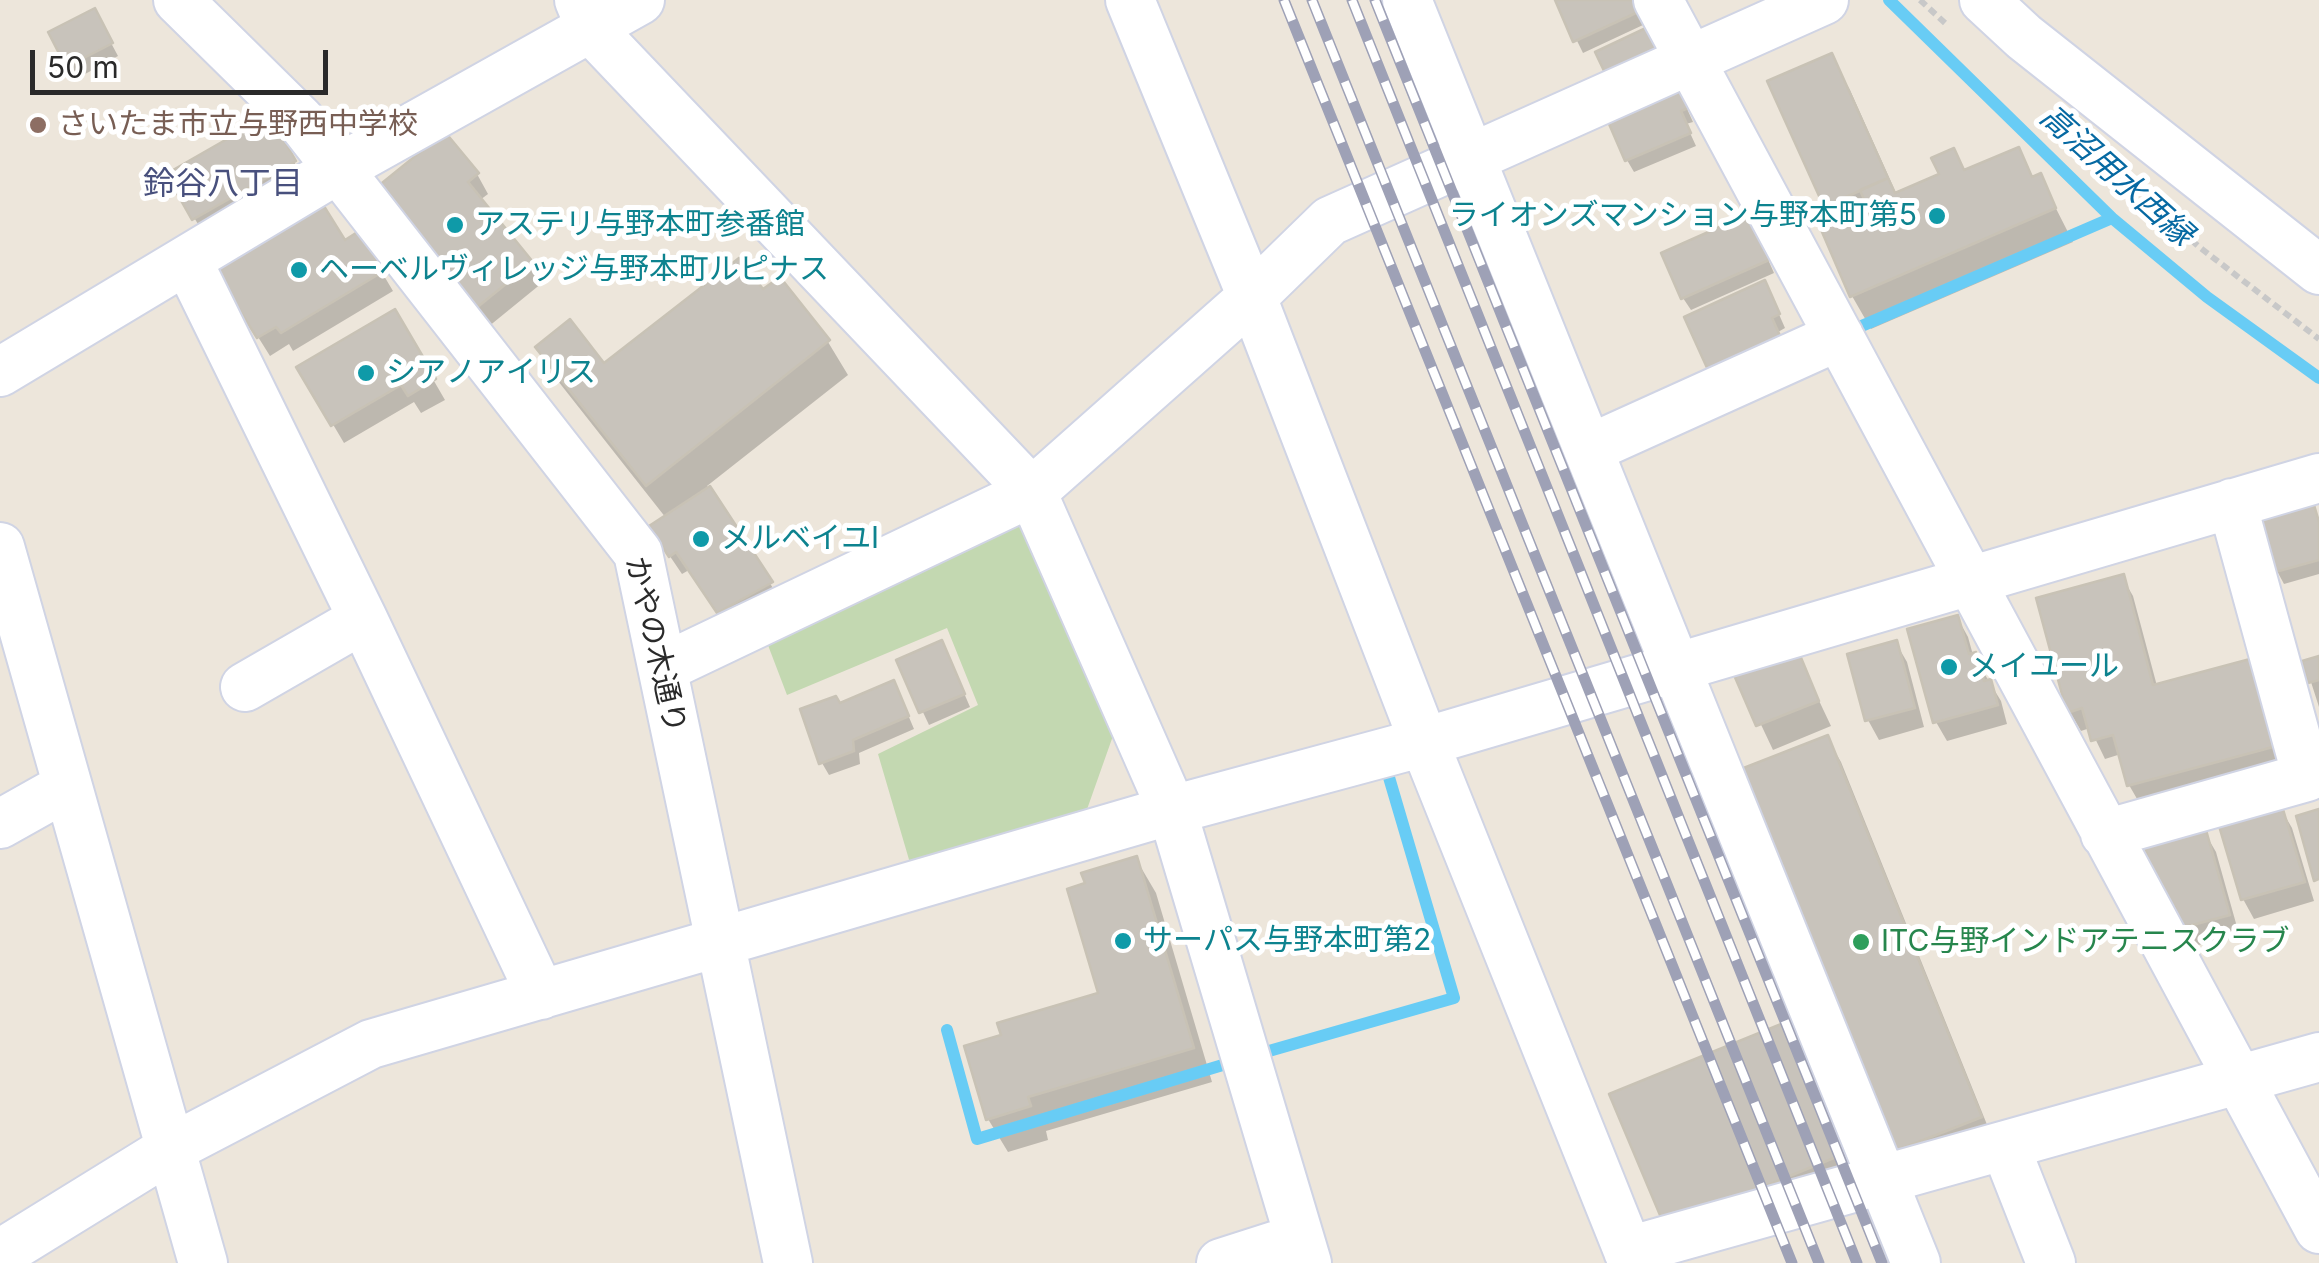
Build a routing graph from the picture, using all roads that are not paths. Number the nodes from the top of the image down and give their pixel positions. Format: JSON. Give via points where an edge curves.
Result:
{"nodes":[{"id":1,"x":178,"y":0,"type":"edge"},
{"id":2,"x":640,"y":0,"type":"edge"},
{"id":3,"x":1130,"y":0,"type":"edge"},
{"id":4,"x":1407,"y":0,"type":"edge"},
{"id":5,"x":1658,"y":0,"type":"edge"},
{"id":6,"x":1824,"y":0,"type":"edge"},
{"id":7,"x":1966,"y":13,"type":"edge"},
{"id":8,"x":585,"y":15,"type":"edge"},
{"id":9,"x":1692,"y":59,"type":"junction"},
{"id":10,"x":1472,"y":158,"type":"junction"},
{"id":11,"x":338,"y":169,"type":"junction"},
{"id":12,"x":187,"y":260,"type":"junction"},
{"id":13,"x":2319,"y":270,"type":"edge"},
{"id":14,"x":1252,"y":298,"type":"junction"},
{"id":15,"x":1838,"y":336,"type":"junction"},
{"id":16,"x":0,"y":372,"type":"edge"},
{"id":17,"x":1589,"y":449,"type":"junction"},
{"id":18,"x":2319,"y":478,"type":"edge"},
{"id":19,"x":1032,"y":492,"type":"junction"},
{"id":20,"x":2232,"y":503,"type":"junction"},
{"id":21,"x":0,"y":547,"type":"edge"},
{"id":22,"x":1968,"y":580,"type":"junction"},
{"id":23,"x":363,"y":619,"type":"junction"},
{"id":24,"x":1676,"y":666,"type":"junction"},
{"id":25,"x":663,"y":668,"type":"junction"},
{"id":26,"x":244,"y":687,"type":"dead end"},
{"id":27,"x":1424,"y":742,"type":"junction"},
{"id":28,"x":66,"y":787,"type":"junction"},
{"id":29,"x":1172,"y":810,"type":"junction"},
{"id":30,"x":0,"y":824,"type":"edge"},
{"id":31,"x":2105,"y":834,"type":"junction"},
{"id":32,"x":721,"y":942,"type":"junction"},
{"id":33,"x":540,"y":995,"type":"junction"},
{"id":34,"x":2319,"y":1057,"type":"edge"},
{"id":35,"x":2238,"y":1080,"type":"junction"},
{"id":36,"x":2005,"y":1146,"type":"junction"},
{"id":37,"x":170,"y":1149,"type":"junction"},
{"id":38,"x":1882,"y":1180,"type":"junction"},
{"id":39,"x":2319,"y":1230,"type":"edge"},
{"id":40,"x":1303,"y":1251,"type":"edge"},
{"id":41,"x":0,"y":1254,"type":"edge"},
{"id":42,"x":1630,"y":1257,"type":"edge"},
{"id":43,"x":203,"y":1263,"type":"edge"},
{"id":44,"x":787,"y":1263,"type":"edge"},
{"id":45,"x":1221,"y":1263,"type":"edge"},
{"id":46,"x":1916,"y":1263,"type":"edge"},
{"id":47,"x":2051,"y":1263,"type":"edge"}],
"edges":[{"from":1,"to":11,"type":"street","name":"かやの木通り","via":[[300,120]]},
{"from":2,"to":8,"type":"street"},
{"from":3,"to":14,"type":"street"},
{"from":4,"to":10,"type":"street"},
{"from":5,"to":9,"type":"street"},
{"from":6,"to":9,"type":"street"},
{"from":7,"to":13,"type":"street","via":[[2024,36]]},
{"from":8,"to":11,"type":"street"},
{"from":8,"to":19,"type":"street"},
{"from":9,"to":10,"type":"street"},
{"from":9,"to":15,"type":"street"},
{"from":10,"to":14,"type":"street","via":[[1330,221]]},
{"from":10,"to":17,"type":"street"},
{"from":11,"to":12,"type":"street"},
{"from":11,"to":25,"type":"street","name":"かやの木通り","via":[[638,552]]},
{"from":12,"to":16,"type":"street"},
{"from":12,"to":23,"type":"street"},
{"from":14,"to":19,"type":"street"},
{"from":14,"to":27,"type":"street"},
{"from":15,"to":17,"type":"street"},
{"from":15,"to":22,"type":"street"},
{"from":17,"to":24,"type":"street"},
{"from":18,"to":20,"type":"street"},
{"from":19,"to":25,"type":"street"},
{"from":19,"to":29,"type":"street"},
{"from":20,"to":22,"type":"street"},
{"from":20,"to":31,"type":"street","via":[[2307,777]]},
{"from":21,"to":28,"type":"street"},
{"from":22,"to":24,"type":"street"},
{"from":22,"to":31,"type":"street"},
{"from":23,"to":26,"type":"street"},
{"from":23,"to":33,"type":"street"},
{"from":24,"to":27,"type":"street"},
{"from":24,"to":38,"type":"street"},
{"from":25,"to":32,"type":"street","name":"かやの木通り"},
{"from":27,"to":29,"type":"street"},
{"from":27,"to":42,"type":"street"},
{"from":28,"to":30,"type":"street"},
{"from":28,"to":37,"type":"street"},
{"from":29,"to":32,"type":"street"},
{"from":29,"to":40,"type":"street"},
{"from":31,"to":35,"type":"street"},
{"from":32,"to":33,"type":"street"},
{"from":32,"to":44,"type":"street","name":"かやの木通り"},
{"from":33,"to":37,"type":"street","via":[[371,1044]]},
{"from":34,"to":35,"type":"street"},
{"from":35,"to":36,"type":"street"},
{"from":35,"to":39,"type":"street"},
{"from":36,"to":38,"type":"street"},
{"from":36,"to":47,"type":"street"},
{"from":37,"to":41,"type":"street"},
{"from":37,"to":43,"type":"street"},
{"from":38,"to":42,"type":"street"},
{"from":38,"to":46,"type":"street"},
{"from":40,"to":45,"type":"street"}]}
